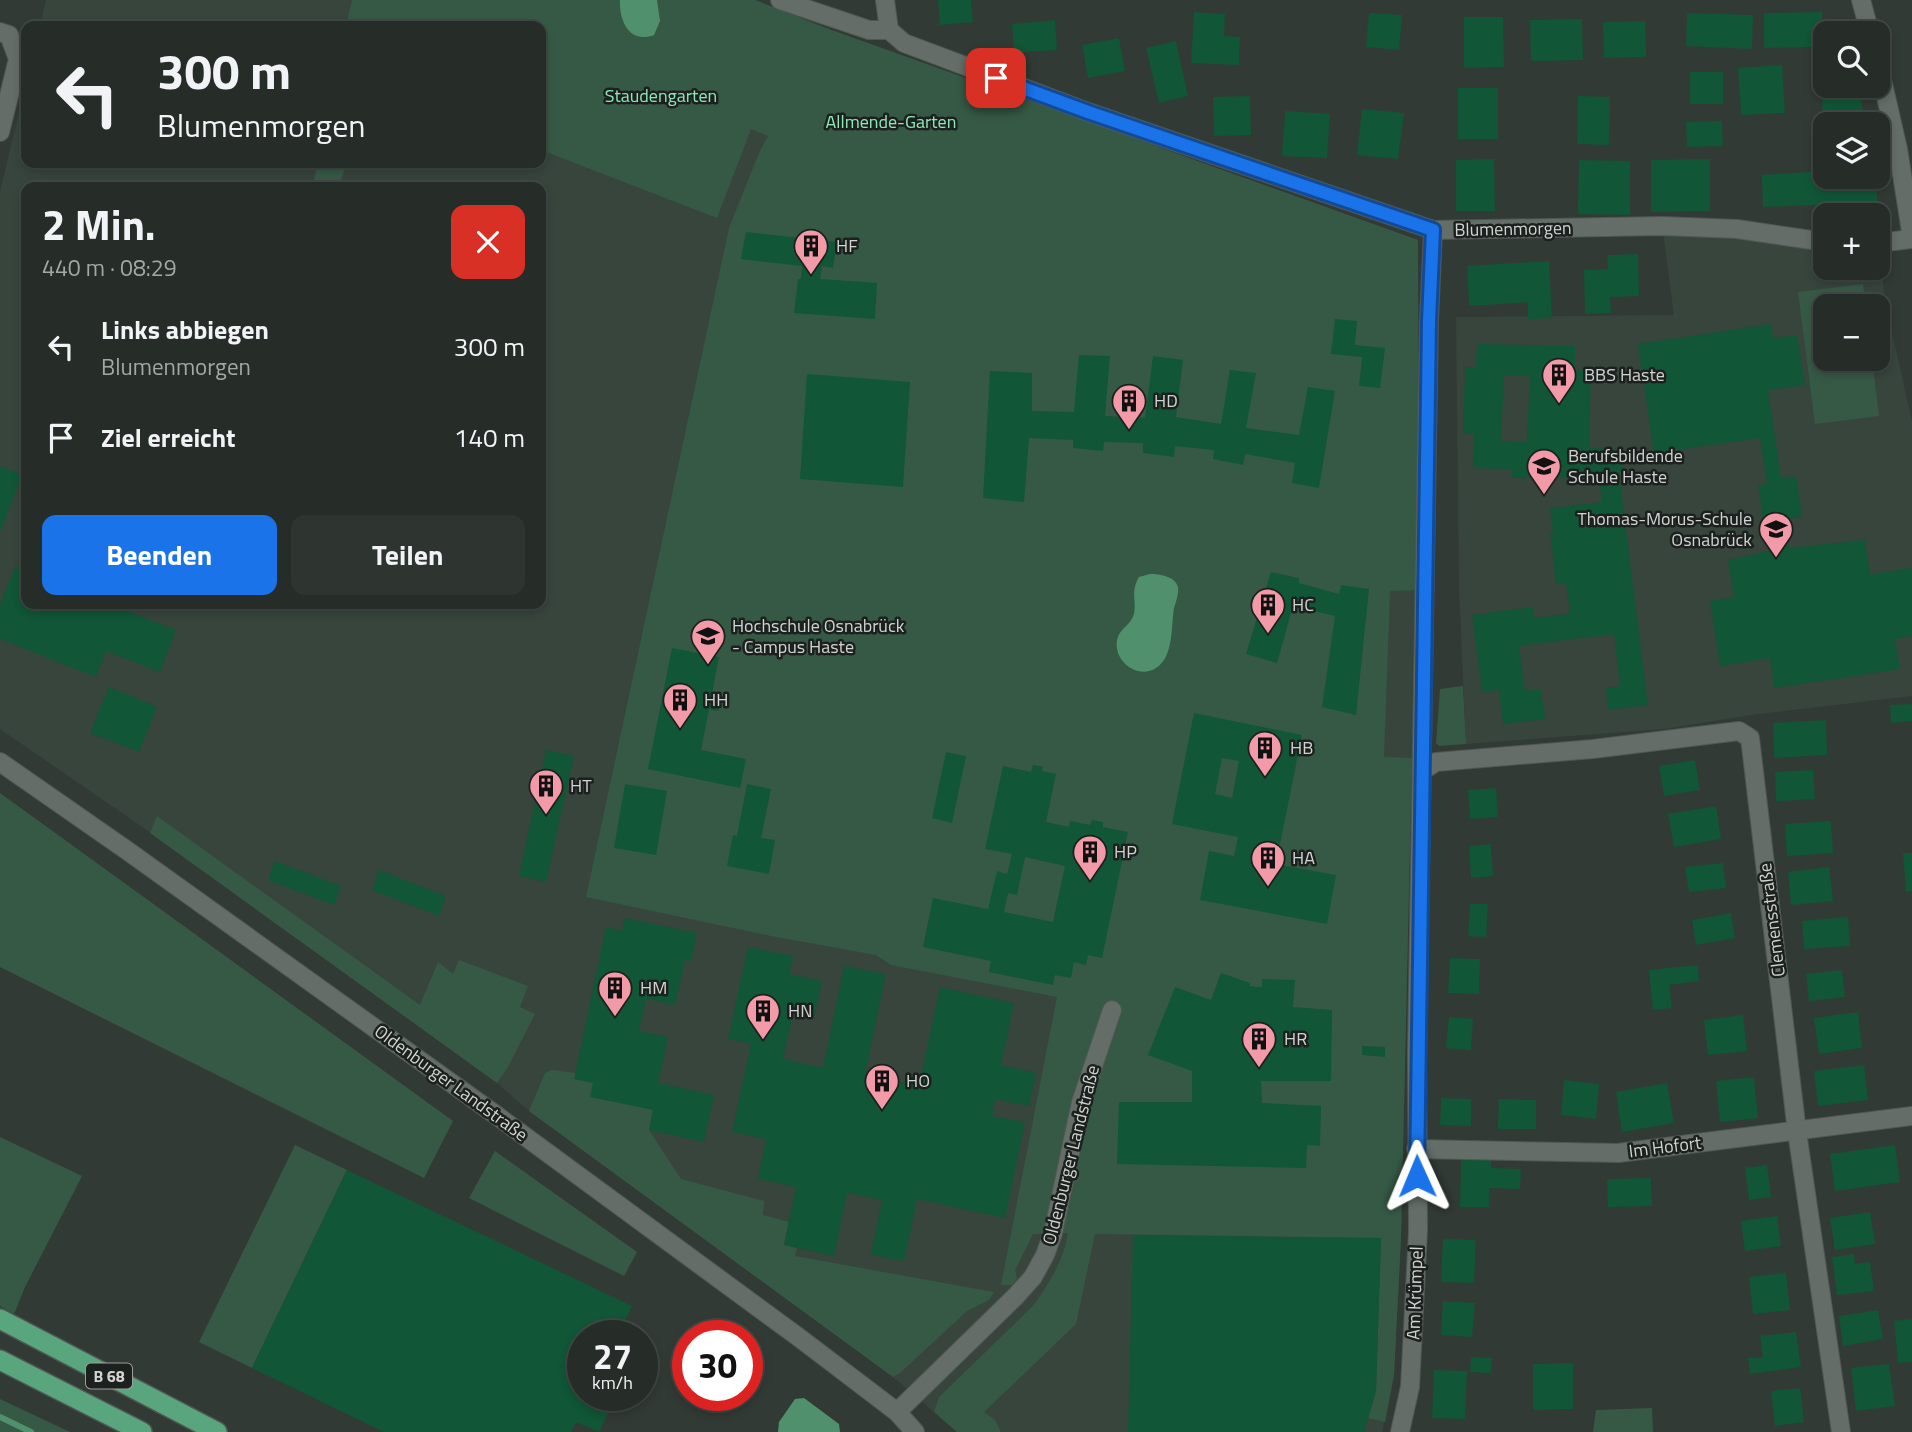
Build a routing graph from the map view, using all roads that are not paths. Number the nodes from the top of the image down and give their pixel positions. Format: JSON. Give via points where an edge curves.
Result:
{"nodes":[{"id":1,"x":780,"y":0,"type":"edge"},
{"id":2,"x":885,"y":0,"type":"edge"},
{"id":3,"x":1861,"y":0,"type":"edge"},
{"id":4,"x":1867,"y":21,"type":"edge"},
{"id":5,"x":889,"y":30,"type":"junction"},
{"id":6,"x":0,"y":32,"type":"edge"},
{"id":7,"x":1886,"y":98,"type":"edge"},
{"id":8,"x":0,"y":132,"type":"edge"},
{"id":9,"x":1433,"y":230,"type":"junction"},
{"id":10,"x":1912,"y":238,"type":"edge"},
{"id":11,"x":1813,"y":240,"type":"edge"},
{"id":12,"x":1890,"y":241,"type":"edge"},
{"id":13,"x":0,"y":762,"type":"edge"},
{"id":14,"x":1422,"y":771,"type":"junction"},
{"id":15,"x":1111,"y":1010,"type":"dead end"},
{"id":16,"x":1912,"y":1116,"type":"edge"},
{"id":17,"x":1797,"y":1132,"type":"junction"},
{"id":18,"x":1416,"y":1149,"type":"junction"},
{"id":19,"x":0,"y":1319,"type":"edge"},
{"id":20,"x":0,"y":1360,"type":"edge"},
{"id":21,"x":897,"y":1412,"type":"junction"},
{"id":22,"x":142,"y":1432,"type":"edge"},
{"id":23,"x":217,"y":1432,"type":"edge"},
{"id":24,"x":915,"y":1432,"type":"edge"},
{"id":25,"x":1400,"y":1432,"type":"edge"},
{"id":26,"x":1841,"y":1432,"type":"edge"}],
"edges":[{"from":1,"to":5,"type":"street","name":"Blumenmorgen","via":[[869,30]]},
{"from":2,"to":5,"type":"street"},
{"from":3,"to":4,"type":"street"},
{"from":5,"to":9,"type":"street","name":"Blumenmorgen","via":[[904,43],[1088,112]]},
{"from":6,"to":8,"type":"street","via":[[9,35],[18,59]]},
{"from":7,"to":10,"type":"street"},
{"from":9,"to":11,"type":"street","name":"Blumenmorgen","via":[[1662,226],[1737,229]]},
{"from":9,"to":14,"type":"street","name":"Am Krümpel"},
{"from":10,"to":12,"type":"street"},
{"from":13,"to":21,"type":"street","name":"Oldenburger Landstraße","via":[[496,1115]]},
{"from":14,"to":17,"type":"street","name":"Clemensstraße","via":[[1436,762],[1739,731],[1749,738]]},
{"from":14,"to":18,"type":"street","name":"Am Krümpel"},
{"from":15,"to":21,"type":"street","name":"Oldenburger Landstraße","via":[[1081,1102],[1045,1255],[1015,1297]]},
{"from":16,"to":17,"type":"street","name":"Im Hofort"},
{"from":17,"to":18,"type":"street","name":"Im Hofort","via":[[1618,1153]]},
{"from":17,"to":26,"type":"street","name":"Clemensstraße"},
{"from":18,"to":25,"type":"street","name":"Am Krümpel","via":[[1415,1314],[1410,1387]]},
{"from":19,"to":23,"type":"highway","number":"B 68"},
{"from":20,"to":22,"type":"highway","number":"B 68"},
{"from":21,"to":24,"type":"street","name":"Oldenburger Landstraße"}]}
